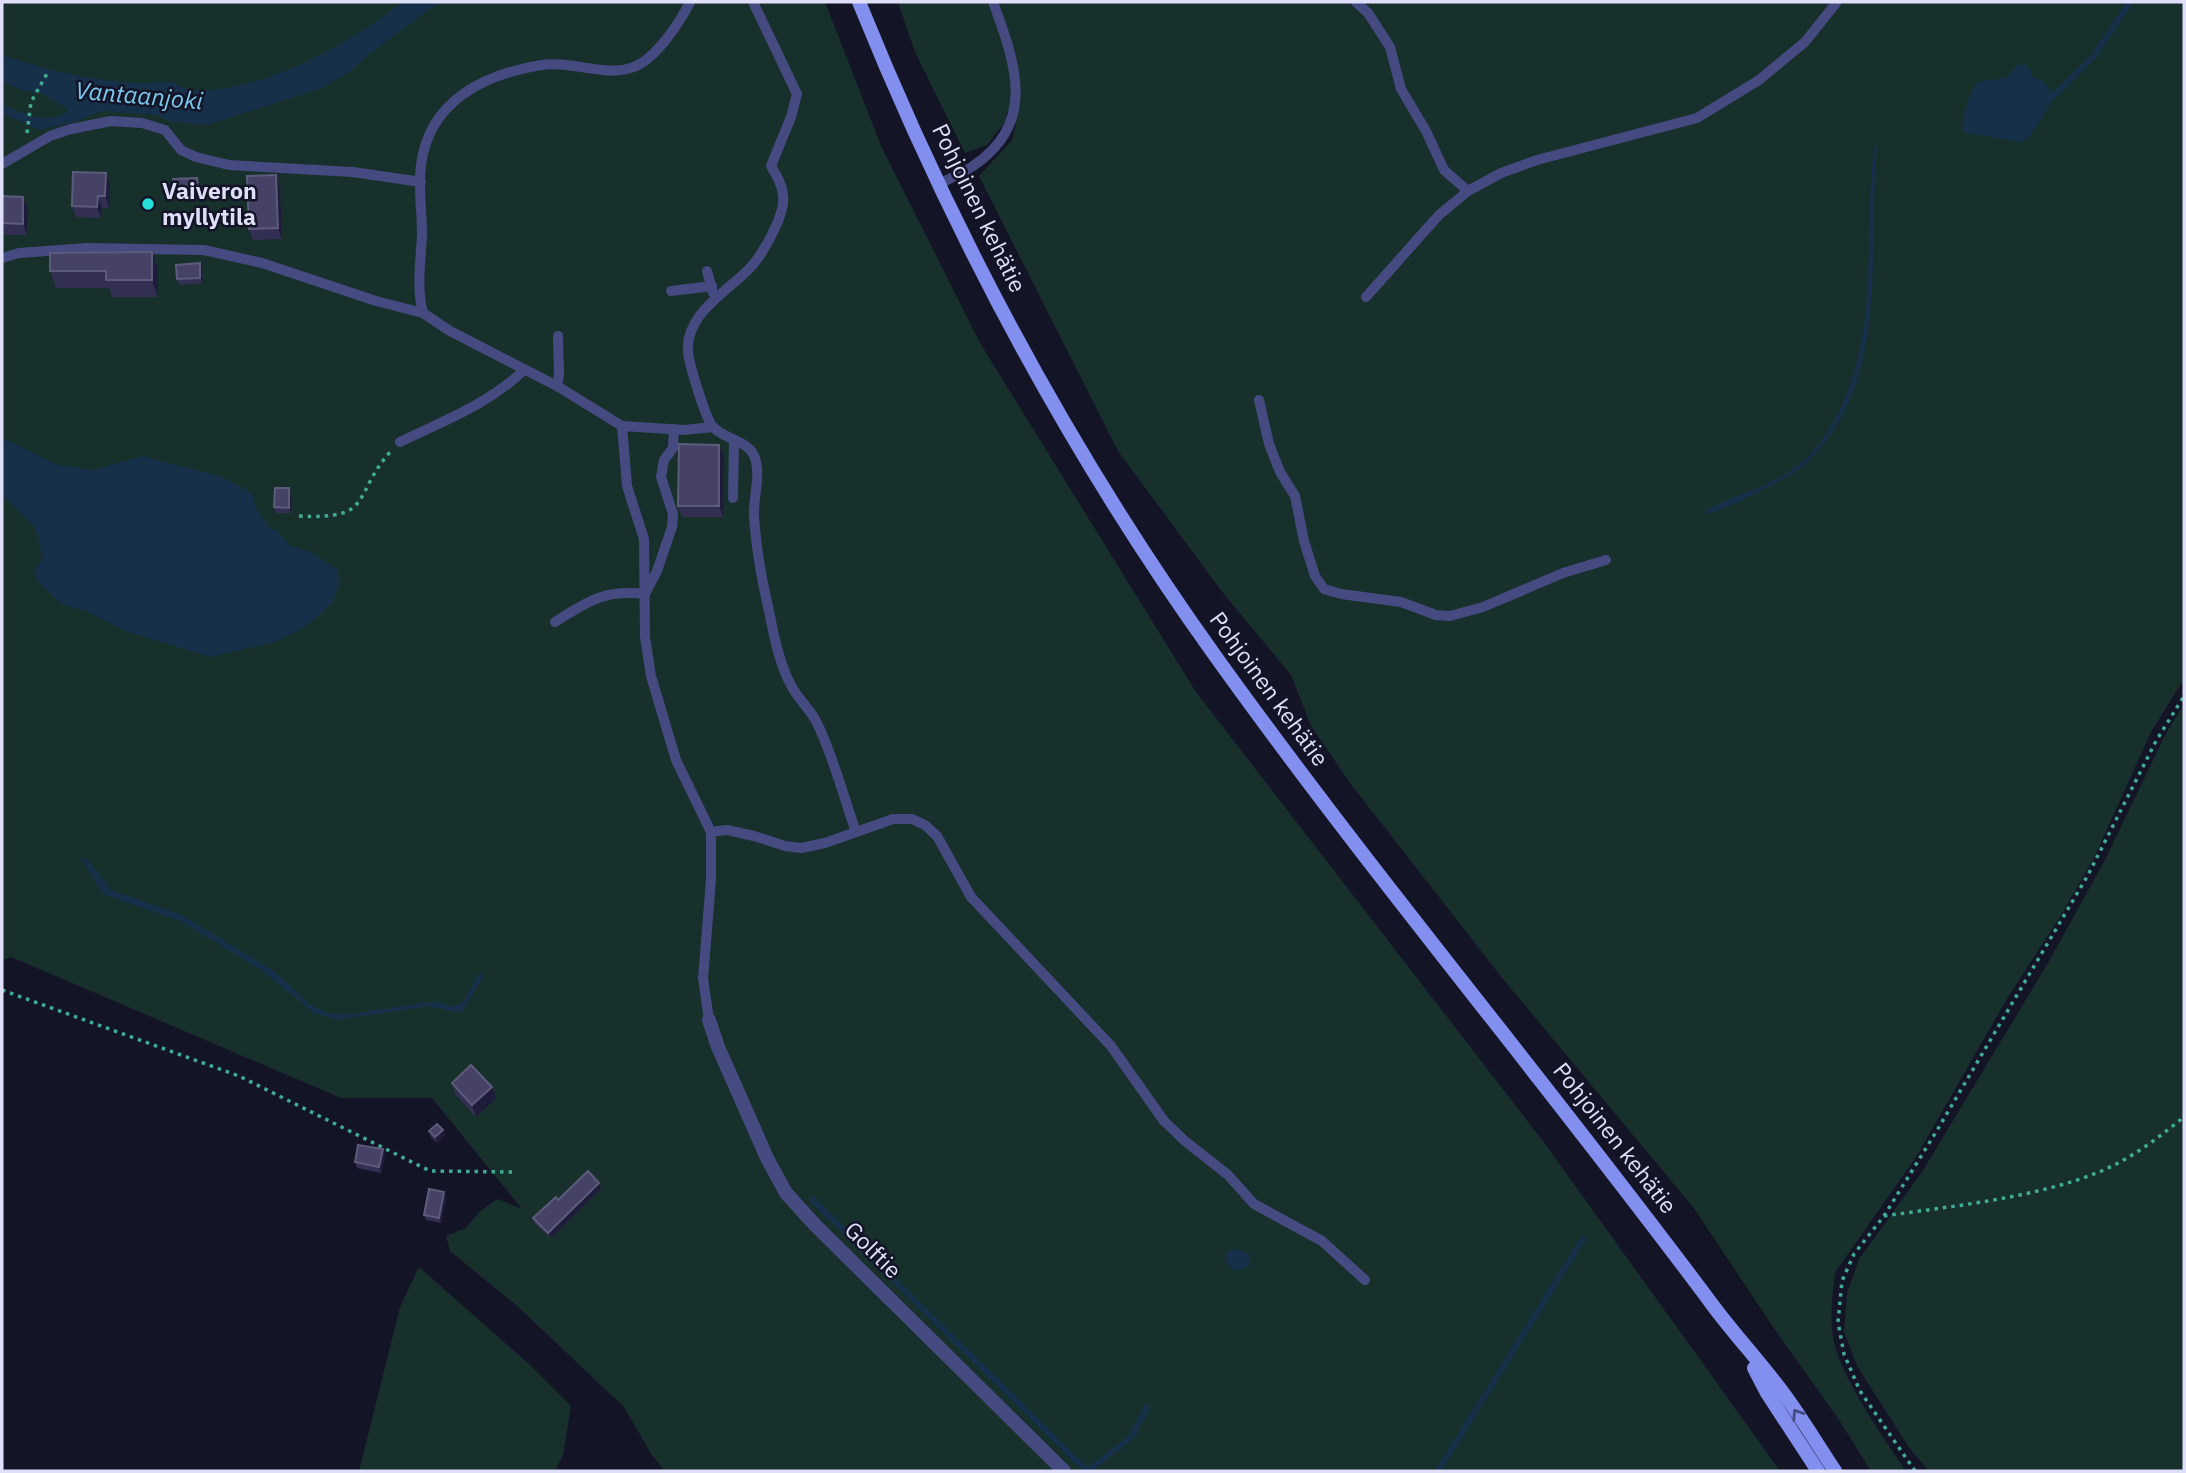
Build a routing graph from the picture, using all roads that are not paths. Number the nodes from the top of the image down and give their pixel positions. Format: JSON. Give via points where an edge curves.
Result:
{"nodes":[{"id":1,"x":690,"y":2,"type":"edge"},
{"id":2,"x":753,"y":2,"type":"edge"},
{"id":3,"x":859,"y":2,"type":"edge"},
{"id":4,"x":993,"y":2,"type":"edge"},
{"id":5,"x":1356,"y":2,"type":"edge"},
{"id":6,"x":1837,"y":2,"type":"edge"},
{"id":7,"x":2,"y":164,"type":"edge"},
{"id":8,"x":421,"y":182,"type":"junction"},
{"id":9,"x":939,"y":184,"type":"junction"},
{"id":10,"x":1468,"y":191,"type":"junction"},
{"id":11,"x":2,"y":258,"type":"edge"},
{"id":12,"x":707,"y":271,"type":"dead end"},
{"id":13,"x":712,"y":286,"type":"junction"},
{"id":14,"x":671,"y":291,"type":"dead end"},
{"id":15,"x":1366,"y":297,"type":"dead end"},
{"id":16,"x":715,"y":299,"type":"junction"},
{"id":17,"x":422,"y":313,"type":"junction"},
{"id":18,"x":558,"y":336,"type":"dead end"},
{"id":19,"x":524,"y":370,"type":"junction"},
{"id":20,"x":557,"y":386,"type":"junction"},
{"id":21,"x":1259,"y":400,"type":"dead end"},
{"id":22,"x":622,"y":426,"type":"junction"},
{"id":23,"x":713,"y":427,"type":"junction"},
{"id":24,"x":674,"y":429,"type":"junction"},
{"id":25,"x":734,"y":440,"type":"junction"},
{"id":26,"x":400,"y":442,"type":"road end"},
{"id":27,"x":733,"y":498,"type":"dead end"},
{"id":28,"x":1606,"y":560,"type":"dead end"},
{"id":29,"x":645,"y":594,"type":"junction"},
{"id":30,"x":555,"y":622,"type":"dead end"},
{"id":31,"x":711,"y":832,"type":"junction"},
{"id":32,"x":856,"y":832,"type":"junction"},
{"id":33,"x":709,"y":1020,"type":"joint"},
{"id":34,"x":1366,"y":1280,"type":"dead end"},
{"id":35,"x":1740,"y":1342,"type":"junction"},
{"id":36,"x":1064,"y":1471,"type":"edge"},
{"id":37,"x":1818,"y":1471,"type":"edge"},
{"id":38,"x":1835,"y":1471,"type":"edge"}],
"edges":[{"from":1,"to":8,"type":"lane","via":[[650,57],[636,66],[621,70],[543,65],[501,75],[466,91],[435,122],[425,144]]},
{"from":2,"to":16,"type":"lane","via":[[797,94],[771,166],[785,202],[767,246]]},
{"from":3,"to":9,"type":"main road","name":"Pohjoinen kehätie"},
{"from":4,"to":9,"type":"lane","via":[[1016,77],[1012,122],[992,151]]},
{"from":5,"to":10,"type":"lane","via":[[1390,47],[1401,89],[1444,170]]},
{"from":6,"to":10,"type":"lane","via":[[1805,42],[1759,80],[1697,118],[1537,160]]},
{"from":7,"to":8,"type":"lane","via":[[50,136],[111,121],[165,130],[196,158],[229,165]]},
{"from":8,"to":17,"type":"lane","via":[[418,294]]},
{"from":9,"to":35,"type":"main road","name":"Pohjoinen kehätie","via":[[1060,413],[1213,653]]},
{"from":10,"to":15,"type":"lane","via":[[1439,215]]},
{"from":11,"to":17,"type":"lane","via":[[87,248],[204,250],[262,263]]},
{"from":12,"to":13,"type":"lane"},
{"from":13,"to":14,"type":"lane"},
{"from":13,"to":16,"type":"lane"},
{"from":16,"to":23,"type":"lane","via":[[689,334],[688,353]]},
{"from":17,"to":19,"type":"lane"},
{"from":18,"to":20,"type":"lane"},
{"from":19,"to":20,"type":"lane"},
{"from":19,"to":26,"type":"lane","via":[[480,404]]},
{"from":20,"to":22,"type":"lane"},
{"from":21,"to":28,"type":"lane","via":[[1269,444],[1295,496],[1304,541],[1324,589],[1450,616]]},
{"from":22,"to":24,"type":"lane"},
{"from":22,"to":29,"type":"lane","via":[[627,486],[644,539]]},
{"from":23,"to":24,"type":"lane"},
{"from":23,"to":25,"type":"lane"},
{"from":24,"to":29,"type":"lane","via":[[673,448],[661,468],[672,527]]},
{"from":25,"to":27,"type":"lane"},
{"from":25,"to":32,"type":"lane","via":[[755,457],[758,553],[783,670],[817,722]]},
{"from":29,"to":30,"type":"lane","via":[[599,597]]},
{"from":29,"to":31,"type":"lane","via":[[651,676],[676,760]]},
{"from":31,"to":32,"type":"lane","via":[[727,830],[801,848]]},
{"from":31,"to":33,"type":"lane","via":[[703,978]]},
{"from":32,"to":34,"type":"lane","via":[[893,818],[925,825],[937,836],[971,897],[1111,1046],[1164,1121],[1228,1175],[1254,1204],[1322,1241]]},
{"from":33,"to":36,"type":"street","name":"Golftie","via":[[786,1193]]},
{"from":35,"to":37,"type":"main road","name":"Pohjoinen kehätie"},
{"from":38,"to":35,"type":"main road","name":"Pohjoinen kehätie","one_way":true,"via":[[1781,1390]]}]}
